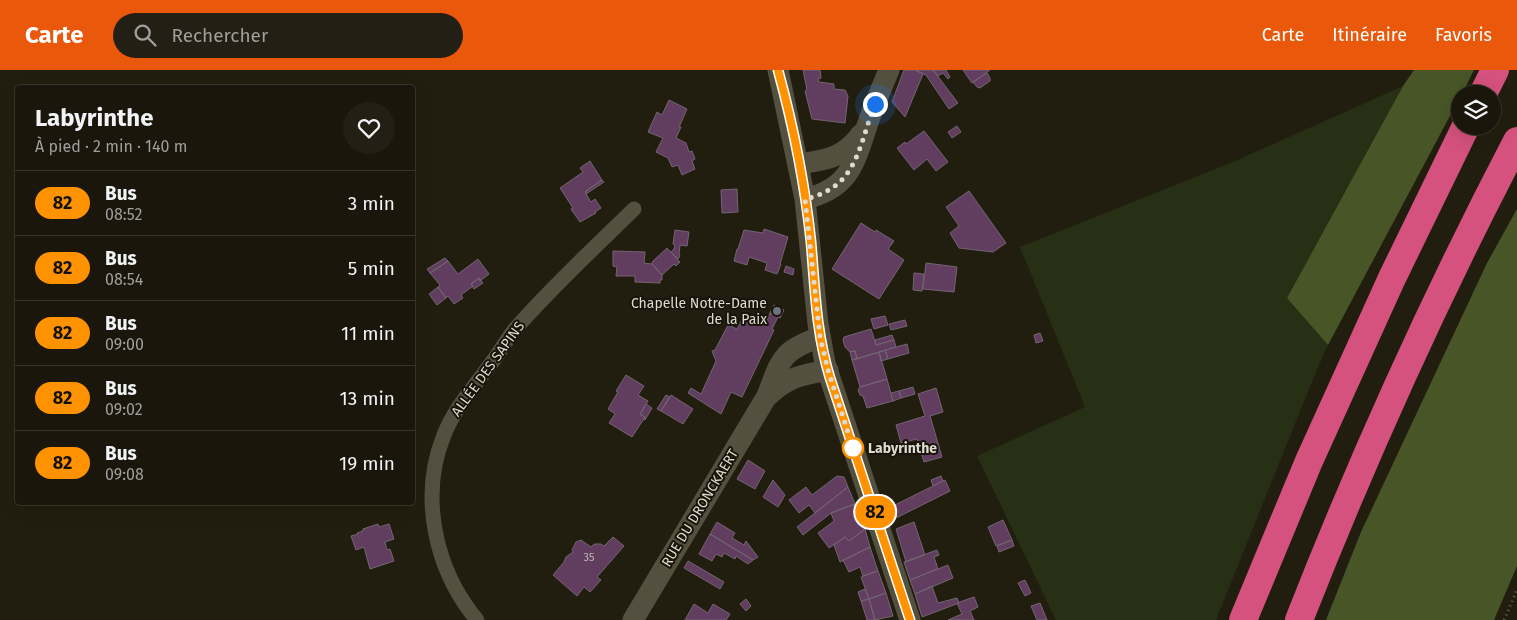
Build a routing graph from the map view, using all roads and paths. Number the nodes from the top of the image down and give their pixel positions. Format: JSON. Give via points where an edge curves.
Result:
{"nodes":[{"id":1,"x":778,"y":70,"type":"edge"},
{"id":2,"x":889,"y":70,"type":"edge"},
{"id":3,"x":1495,"y":70,"type":"edge"},
{"id":4,"x":1488,"y":85,"type":"edge"},
{"id":5,"x":868,"y":121,"type":"junction"},
{"id":6,"x":1462,"y":135,"type":"edge"},
{"id":7,"x":1517,"y":140,"type":"edge"},
{"id":8,"x":798,"y":164,"type":"junction"},
{"id":9,"x":805,"y":199,"type":"junction"},
{"id":10,"x":634,"y":209,"type":"dead end"},
{"id":11,"x":820,"y":337,"type":"junction"},
{"id":12,"x":828,"y":370,"type":"junction"},
{"id":13,"x":767,"y":396,"type":"junction"},
{"id":14,"x":1517,"y":590,"type":"edge"},
{"id":15,"x":477,"y":620,"type":"edge"},
{"id":16,"x":633,"y":620,"type":"edge"},
{"id":17,"x":910,"y":620,"type":"edge"},
{"id":18,"x":1243,"y":620,"type":"edge"},
{"id":19,"x":1299,"y":620,"type":"edge"},
{"id":20,"x":1504,"y":620,"type":"edge"}],
"edges":[{"from":1,"to":8,"type":"main road"},
{"from":2,"to":5,"type":"main road"},
{"from":3,"to":4,"type":"highway"},
{"from":5,"to":8,"type":"main road","via":[[851,147],[840,154]]},
{"from":5,"to":9,"type":"main road","via":[[864,138],[846,176],[832,189]]},
{"from":6,"to":18,"type":"highway","via":[[1383,296]]},
{"from":7,"to":19,"type":"highway","via":[[1400,384]]},
{"from":8,"to":9,"type":"main road"},
{"from":9,"to":11,"type":"main road"},
{"from":10,"to":15,"type":"street","name":"ALLÉE DES SAPINS","via":[[515,330],[460,405],[444,434],[433,480],[437,542],[455,589]]},
{"from":11,"to":12,"type":"main road"},
{"from":11,"to":13,"type":"main road","name":"RUE DU DRONCKAERT","via":[[786,354],[776,370]]},
{"from":12,"to":13,"type":"main road","name":"RUE DU DRONCKAERT","via":[[792,378]]},
{"from":12,"to":17,"type":"main road"},
{"from":13,"to":16,"type":"main road","name":"RUE DU DRONCKAERT"},
{"from":14,"to":20,"type":"path"}]}
